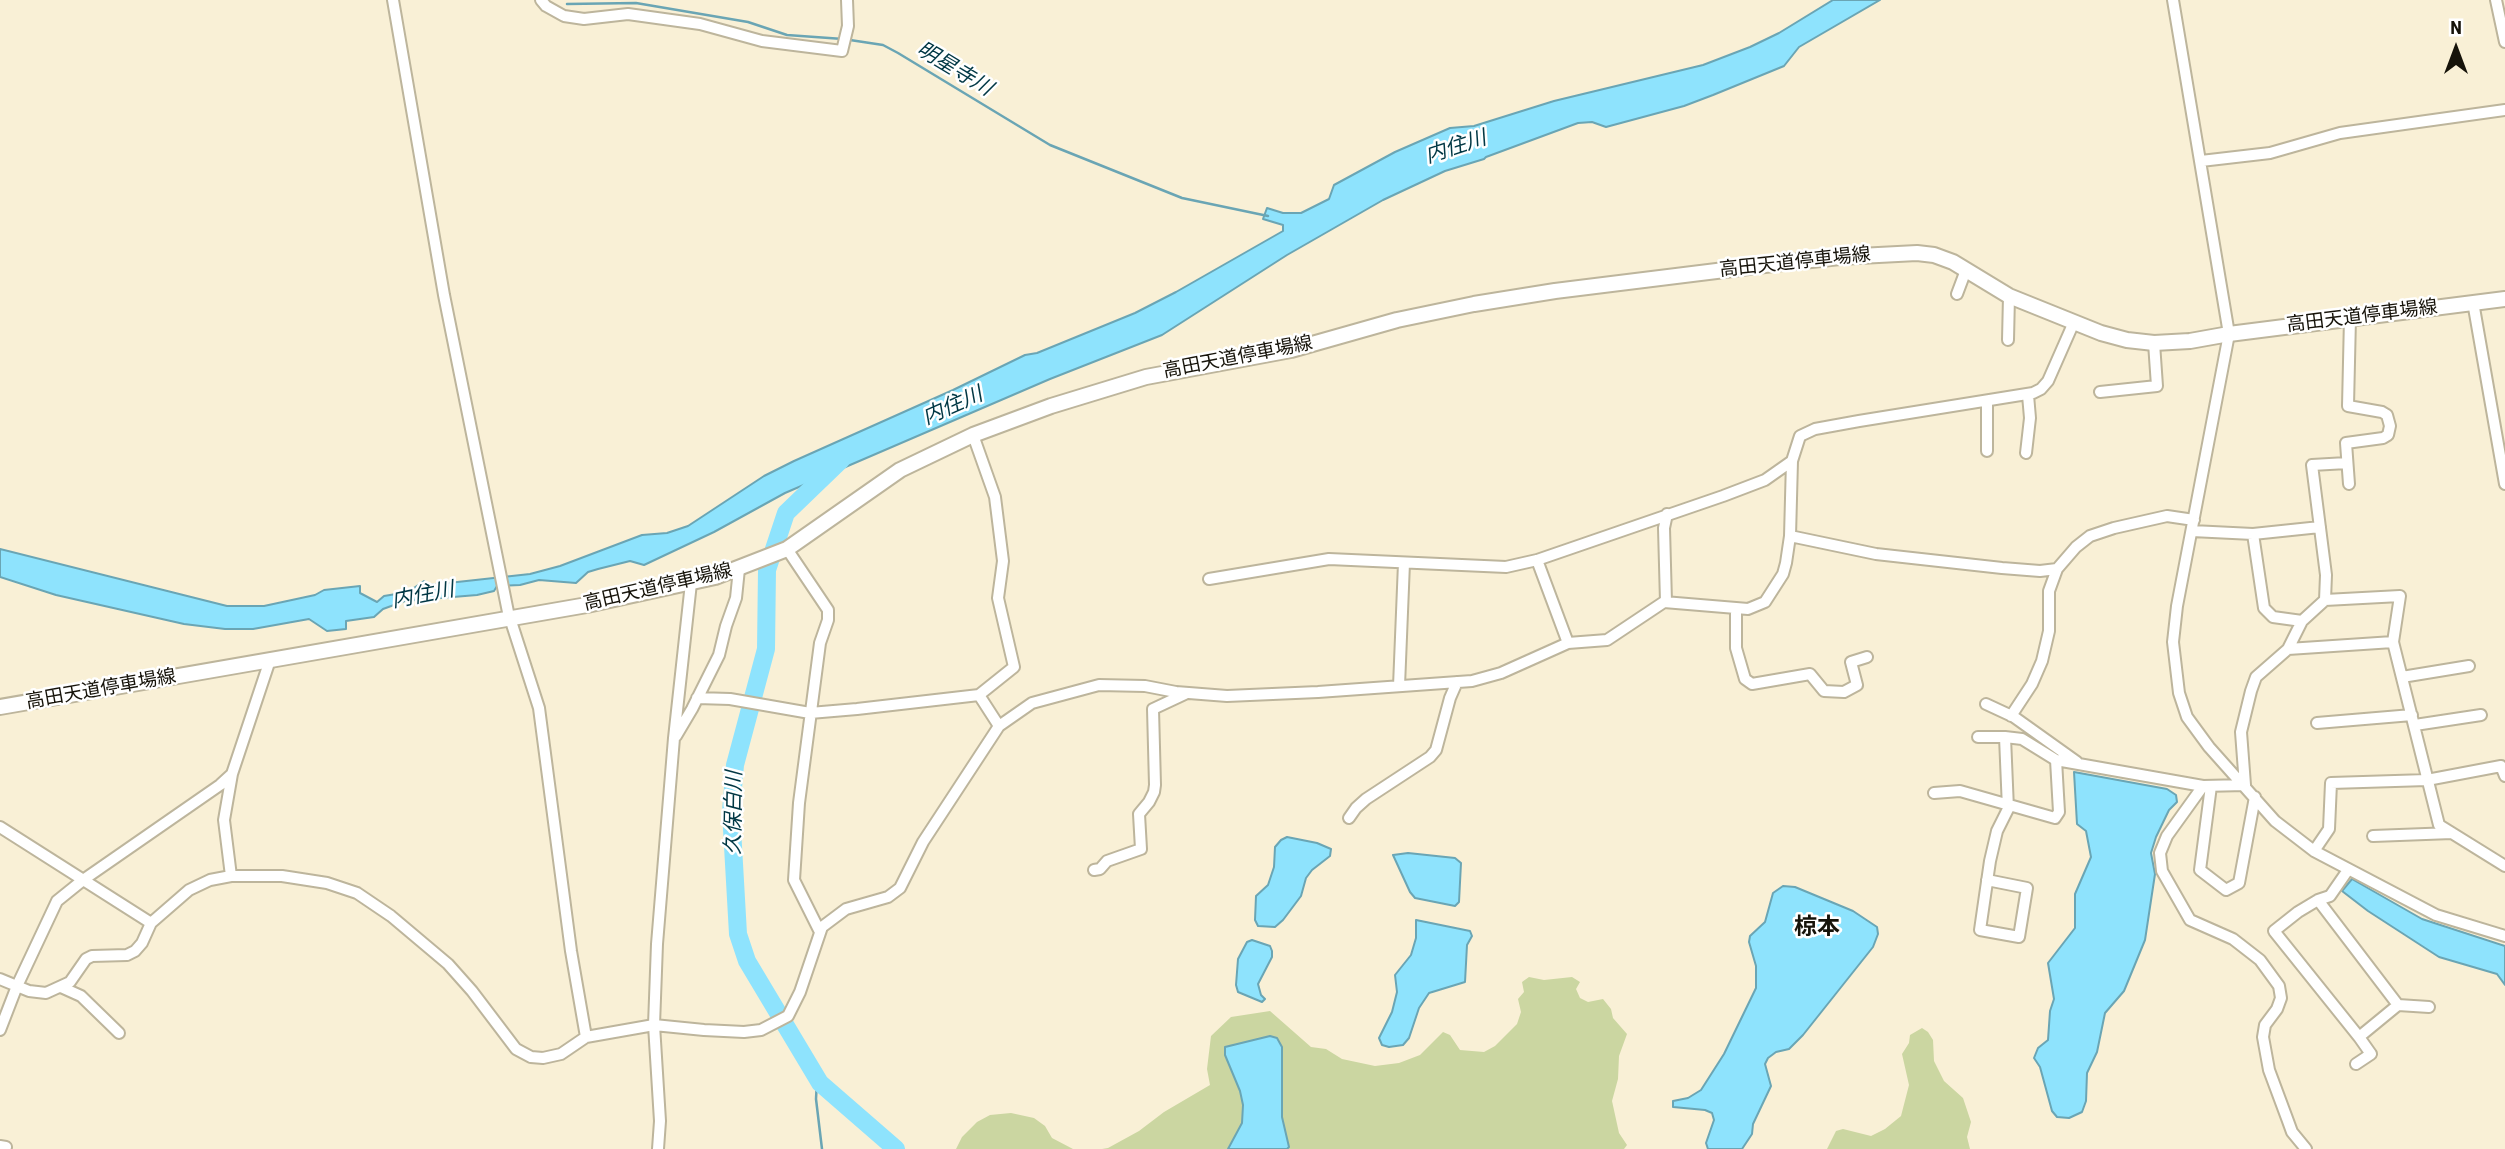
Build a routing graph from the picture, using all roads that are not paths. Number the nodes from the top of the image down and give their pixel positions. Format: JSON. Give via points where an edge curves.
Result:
{"nodes":[{"id":1,"x":393,"y":0,"type":"edge"},
{"id":2,"x":541,"y":0,"type":"edge"},
{"id":3,"x":847,"y":0,"type":"edge"},
{"id":4,"x":2173,"y":0,"type":"edge"},
{"id":5,"x":2496,"y":0,"type":"edge"},
{"id":6,"x":2505,"y":42,"type":"edge"},
{"id":7,"x":2505,"y":110,"type":"edge"},
{"id":8,"x":2202,"y":161,"type":"junction"},
{"id":9,"x":1966,"y":270,"type":"junction"},
{"id":10,"x":1957,"y":294,"type":"dead end"},
{"id":11,"x":2009,"y":296,"type":"junction"},
{"id":12,"x":2505,"y":299,"type":"edge"},
{"id":13,"x":2473,"y":302,"type":"junction"},
{"id":14,"x":2350,"y":318,"type":"junction"},
{"id":15,"x":2074,"y":321,"type":"junction"},
{"id":16,"x":2229,"y":334,"type":"junction"},
{"id":17,"x":2008,"y":340,"type":"dead end"},
{"id":18,"x":2154,"y":342,"type":"junction"},
{"id":19,"x":2100,"y":392,"type":"dead end"},
{"id":20,"x":2028,"y":395,"type":"junction"},
{"id":21,"x":1987,"y":401,"type":"junction"},
{"id":22,"x":974,"y":435,"type":"junction"},
{"id":23,"x":1987,"y":452,"type":"dead end"},
{"id":24,"x":2026,"y":453,"type":"dead end"},
{"id":25,"x":1793,"y":461,"type":"junction"},
{"id":26,"x":2347,"y":463,"type":"junction"},
{"id":27,"x":2349,"y":484,"type":"dead end"},
{"id":28,"x":2505,"y":484,"type":"edge"},
{"id":29,"x":1667,"y":514,"type":"junction"},
{"id":30,"x":2193,"y":526,"type":"junction"},
{"id":31,"x":2320,"y":527,"type":"junction"},
{"id":32,"x":2253,"y":534,"type":"junction"},
{"id":33,"x":1790,"y":536,"type":"junction"},
{"id":34,"x":787,"y":549,"type":"junction"},
{"id":35,"x":1537,"y":560,"type":"junction"},
{"id":36,"x":1404,"y":563,"type":"junction"},
{"id":37,"x":739,"y":569,"type":"junction"},
{"id":38,"x":2057,"y":569,"type":"junction"},
{"id":39,"x":1209,"y":579,"type":"dead end"},
{"id":40,"x":691,"y":583,"type":"junction"},
{"id":41,"x":2325,"y":600,"type":"junction"},
{"id":42,"x":1667,"y":602,"type":"junction"},
{"id":43,"x":1736,"y":608,"type":"junction"},
{"id":44,"x":510,"y":616,"type":"junction"},
{"id":45,"x":2302,"y":621,"type":"junction"},
{"id":46,"x":2393,"y":642,"type":"junction"},
{"id":47,"x":1568,"y":643,"type":"junction"},
{"id":48,"x":2288,"y":649,"type":"junction"},
{"id":49,"x":1867,"y":657,"type":"dead end"},
{"id":50,"x":270,"y":660,"type":"junction"},
{"id":51,"x":2469,"y":666,"type":"dead end"},
{"id":52,"x":2402,"y":677,"type":"junction"},
{"id":53,"x":1457,"y":682,"type":"junction"},
{"id":54,"x":1399,"y":686,"type":"junction"},
{"id":55,"x":1188,"y":693,"type":"junction"},
{"id":56,"x":979,"y":695,"type":"junction"},
{"id":57,"x":697,"y":698,"type":"junction"},
{"id":58,"x":1986,"y":704,"type":"dead end"},
{"id":59,"x":0,"y":708,"type":"edge"},
{"id":60,"x":810,"y":713,"type":"junction"},
{"id":61,"x":2480,"y":715,"type":"dead end"},
{"id":62,"x":2011,"y":716,"type":"junction"},
{"id":63,"x":2414,"y":720,"type":"junction"},
{"id":64,"x":2317,"y":723,"type":"dead end"},
{"id":65,"x":999,"y":726,"type":"junction"},
{"id":66,"x":1978,"y":737,"type":"dead end"},
{"id":67,"x":2006,"y":737,"type":"junction"},
{"id":68,"x":674,"y":738,"type":"junction"},
{"id":69,"x":2056,"y":760,"type":"junction"},
{"id":70,"x":2077,"y":762,"type":"junction"},
{"id":71,"x":232,"y":774,"type":"junction"},
{"id":72,"x":2505,"y":776,"type":"edge"},
{"id":73,"x":2427,"y":780,"type":"junction"},
{"id":74,"x":2245,"y":785,"type":"junction"},
{"id":75,"x":2207,"y":786,"type":"junction"},
{"id":76,"x":1934,"y":793,"type":"dead end"},
{"id":77,"x":2255,"y":797,"type":"junction"},
{"id":78,"x":2008,"y":805,"type":"junction"},
{"id":79,"x":1349,"y":818,"type":"dead end"},
{"id":80,"x":0,"y":827,"type":"edge"},
{"id":81,"x":2452,"y":833,"type":"junction"},
{"id":82,"x":2373,"y":836,"type":"dead end"},
{"id":83,"x":2314,"y":851,"type":"junction"},
{"id":84,"x":2505,"y":866,"type":"edge"},
{"id":85,"x":1094,"y":870,"type":"dead end"},
{"id":86,"x":2348,"y":870,"type":"junction"},
{"id":87,"x":231,"y":876,"type":"junction"},
{"id":88,"x":83,"y":880,"type":"junction"},
{"id":89,"x":1987,"y":880,"type":"dead end"},
{"id":90,"x":2318,"y":900,"type":"junction"},
{"id":91,"x":151,"y":923,"type":"junction"},
{"id":92,"x":819,"y":930,"type":"junction"},
{"id":93,"x":2505,"y":936,"type":"edge"},
{"id":94,"x":0,"y":979,"type":"edge"},
{"id":95,"x":17,"y":986,"type":"junction"},
{"id":96,"x":61,"y":986,"type":"junction"},
{"id":97,"x":2398,"y":1005,"type":"junction"},
{"id":98,"x":2429,"y":1007,"type":"dead end"},
{"id":99,"x":654,"y":1025,"type":"junction"},
{"id":100,"x":0,"y":1030,"type":"edge"},
{"id":101,"x":119,"y":1033,"type":"dead end"},
{"id":102,"x":586,"y":1037,"type":"junction"},
{"id":103,"x":2359,"y":1037,"type":"junction"},
{"id":104,"x":2356,"y":1064,"type":"dead end"},
{"id":105,"x":658,"y":1149,"type":"edge"},
{"id":106,"x":2306,"y":1149,"type":"edge"}],
"edges":[{"from":1,"to":44,"type":"street","via":[[444,295]]},
{"from":2,"to":3,"type":"street","via":[[564,16],[584,19],[628,14],[700,24],[762,41],[842,51],[848,26]]},
{"from":4,"to":8,"type":"street"},
{"from":5,"to":6,"type":"street"},
{"from":7,"to":8,"type":"street","via":[[2340,133],[2270,153]]},
{"from":8,"to":16,"type":"street"},
{"from":9,"to":10,"type":"street"},
{"from":9,"to":11,"type":"main road","name":"高田天道停車場線"},
{"from":9,"to":22,"type":"main road","name":"高田天道停車場線","via":[[1934,254],[1891,254],[1732,269],[1474,304],[1291,350],[1146,377]]},
{"from":11,"to":15,"type":"main road","name":"高田天道停車場線"},
{"from":11,"to":17,"type":"street"},
{"from":12,"to":13,"type":"main road","name":"高田天道停車場線"},
{"from":13,"to":14,"type":"main road","name":"高田天道停車場線"},
{"from":13,"to":28,"type":"street"},
{"from":14,"to":16,"type":"main road","name":"高田天道停車場線"},
{"from":14,"to":26,"type":"street","via":[[2348,405],[2382,412],[2390,426],[2382,438],[2346,443]]},
{"from":15,"to":18,"type":"main road","name":"高田天道停車場線","via":[[2127,340]]},
{"from":15,"to":20,"type":"street","via":[[2048,381]]},
{"from":16,"to":18,"type":"main road","name":"高田天道停車場線"},
{"from":16,"to":30,"type":"street"},
{"from":18,"to":19,"type":"street","via":[[2157,386]]},
{"from":20,"to":21,"type":"street"},
{"from":20,"to":24,"type":"street"},
{"from":21,"to":23,"type":"street"},
{"from":21,"to":25,"type":"street","via":[[1815,429],[1801,436]]},
{"from":22,"to":34,"type":"main road","name":"高田天道停車場線","via":[[900,470]]},
{"from":22,"to":56,"type":"street","via":[[995,497],[1003,561],[998,598],[1014,667]]},
{"from":25,"to":29,"type":"street","via":[[1765,480]]},
{"from":25,"to":33,"type":"street"},
{"from":26,"to":27,"type":"street"},
{"from":26,"to":31,"type":"street","via":[[2312,465]]},
{"from":29,"to":35,"type":"street"},
{"from":29,"to":42,"type":"street"},
{"from":30,"to":32,"type":"street"},
{"from":30,"to":38,"type":"street","via":[[2167,516],[2114,528],[2090,536]]},
{"from":30,"to":74,"type":"street","via":[[2173,642],[2179,693],[2187,717]]},
{"from":31,"to":32,"type":"street"},
{"from":31,"to":41,"type":"street"},
{"from":32,"to":45,"type":"street","via":[[2264,608],[2273,617]]},
{"from":33,"to":38,"type":"street","via":[[1876,554]]},
{"from":33,"to":43,"type":"street","via":[[1783,574],[1765,602]]},
{"from":34,"to":37,"type":"main road","name":"高田天道停車場線"},
{"from":34,"to":60,"type":"street","via":[[828,610]]},
{"from":35,"to":36,"type":"street","via":[[1495,568]]},
{"from":35,"to":47,"type":"street"},
{"from":36,"to":39,"type":"street","via":[[1329,559]]},
{"from":36,"to":54,"type":"street"},
{"from":37,"to":40,"type":"main road","name":"高田天道停車場線"},
{"from":37,"to":57,"type":"street","via":[[736,598],[719,655]]},
{"from":38,"to":62,"type":"street","via":[[2049,592],[2049,631],[2042,661]]},
{"from":40,"to":44,"type":"main road","name":"高田天道停車場線"},
{"from":40,"to":68,"type":"street"},
{"from":41,"to":45,"type":"street"},
{"from":41,"to":46,"type":"street","via":[[2400,596]]},
{"from":42,"to":43,"type":"street"},
{"from":42,"to":47,"type":"street","via":[[1607,640]]},
{"from":43,"to":49,"type":"street","via":[[1736,648],[1745,679],[1752,684],[1810,674],[1824,691],[1844,692],[1857,685],[1851,662]]},
{"from":44,"to":50,"type":"main road","name":"高田天道停車場線"},
{"from":44,"to":102,"type":"street","via":[[539,708]]},
{"from":45,"to":48,"type":"street"},
{"from":46,"to":48,"type":"street"},
{"from":46,"to":52,"type":"street"},
{"from":47,"to":53,"type":"street","via":[[1501,673]]},
{"from":48,"to":74,"type":"street","via":[[2256,677],[2250,691],[2241,732]]},
{"from":50,"to":59,"type":"main road","name":"高田天道停車場線"},
{"from":50,"to":71,"type":"street"},
{"from":51,"to":52,"type":"street"},
{"from":52,"to":63,"type":"street"},
{"from":53,"to":54,"type":"street"},
{"from":53,"to":79,"type":"street","via":[[1436,750],[1366,799]]},
{"from":54,"to":55,"type":"street","via":[[1238,695]]},
{"from":55,"to":65,"type":"street","via":[[1099,685],[1032,703]]},
{"from":55,"to":85,"type":"street","via":[[1153,709],[1155,785],[1139,814],[1140,849]]},
{"from":56,"to":60,"type":"street"},
{"from":56,"to":65,"type":"street"},
{"from":57,"to":60,"type":"street"},
{"from":57,"to":68,"type":"street"},
{"from":58,"to":62,"type":"street"},
{"from":60,"to":92,"type":"street","via":[[794,880]]},
{"from":61,"to":63,"type":"street"},
{"from":62,"to":70,"type":"street"},
{"from":63,"to":64,"type":"street"},
{"from":63,"to":73,"type":"street"},
{"from":65,"to":92,"type":"street","via":[[923,842],[901,888],[888,897],[846,909]]},
{"from":66,"to":67,"type":"street"},
{"from":67,"to":69,"type":"street","via":[[2022,738]]},
{"from":67,"to":78,"type":"street"},
{"from":68,"to":99,"type":"street"},
{"from":69,"to":70,"type":"street"},
{"from":69,"to":78,"type":"street","via":[[2059,811],[2055,818]]},
{"from":70,"to":75,"type":"street"},
{"from":71,"to":87,"type":"street","via":[[224,820]]},
{"from":71,"to":88,"type":"street"},
{"from":72,"to":73,"type":"street","via":[[2501,766]]},
{"from":73,"to":81,"type":"street","via":[[2440,825]]},
{"from":73,"to":83,"type":"street","via":[[2331,783],[2329,829]]},
{"from":74,"to":75,"type":"street"},
{"from":74,"to":77,"type":"street"},
{"from":75,"to":77,"type":"street","via":[[2200,870],[2226,890],[2239,883]]},
{"from":75,"to":106,"type":"street","via":[[2167,836],[2160,853],[2162,871],[2190,920],[2233,939],[2260,960],[2279,986],[2281,998],[2263,1037],[2269,1070],[2292,1132]]},
{"from":76,"to":78,"type":"street","via":[[1960,791]]},
{"from":77,"to":83,"type":"street","via":[[2275,821]]},
{"from":78,"to":89,"type":"street","via":[[1990,861],[1984,902],[1980,930],[2019,937],[2027,888]]},
{"from":80,"to":88,"type":"street"},
{"from":81,"to":82,"type":"street"},
{"from":81,"to":84,"type":"street"},
{"from":83,"to":86,"type":"street"},
{"from":86,"to":90,"type":"street","via":[[2330,896]]},
{"from":86,"to":93,"type":"street","via":[[2436,915]]},
{"from":87,"to":91,"type":"street","via":[[189,890]]},
{"from":87,"to":102,"type":"street","via":[[282,876],[357,893],[448,964],[516,1049],[531,1057],[561,1054]]},
{"from":88,"to":91,"type":"street"},
{"from":88,"to":95,"type":"street","via":[[57,901]]},
{"from":90,"to":97,"type":"street"},
{"from":90,"to":103,"type":"street","via":[[2274,931]]},
{"from":91,"to":96,"type":"street","via":[[135,951],[86,959],[70,982]]},
{"from":92,"to":99,"type":"street","via":[[800,992],[788,1016],[773,1025],[744,1032]]},
{"from":94,"to":95,"type":"street"},
{"from":95,"to":96,"type":"street","via":[[46,993]]},
{"from":95,"to":100,"type":"street"},
{"from":96,"to":101,"type":"street","via":[[81,996]]},
{"from":97,"to":98,"type":"street"},
{"from":97,"to":103,"type":"street"},
{"from":99,"to":102,"type":"street"},
{"from":99,"to":105,"type":"street"},
{"from":103,"to":104,"type":"street","via":[[2371,1054]]}]}
